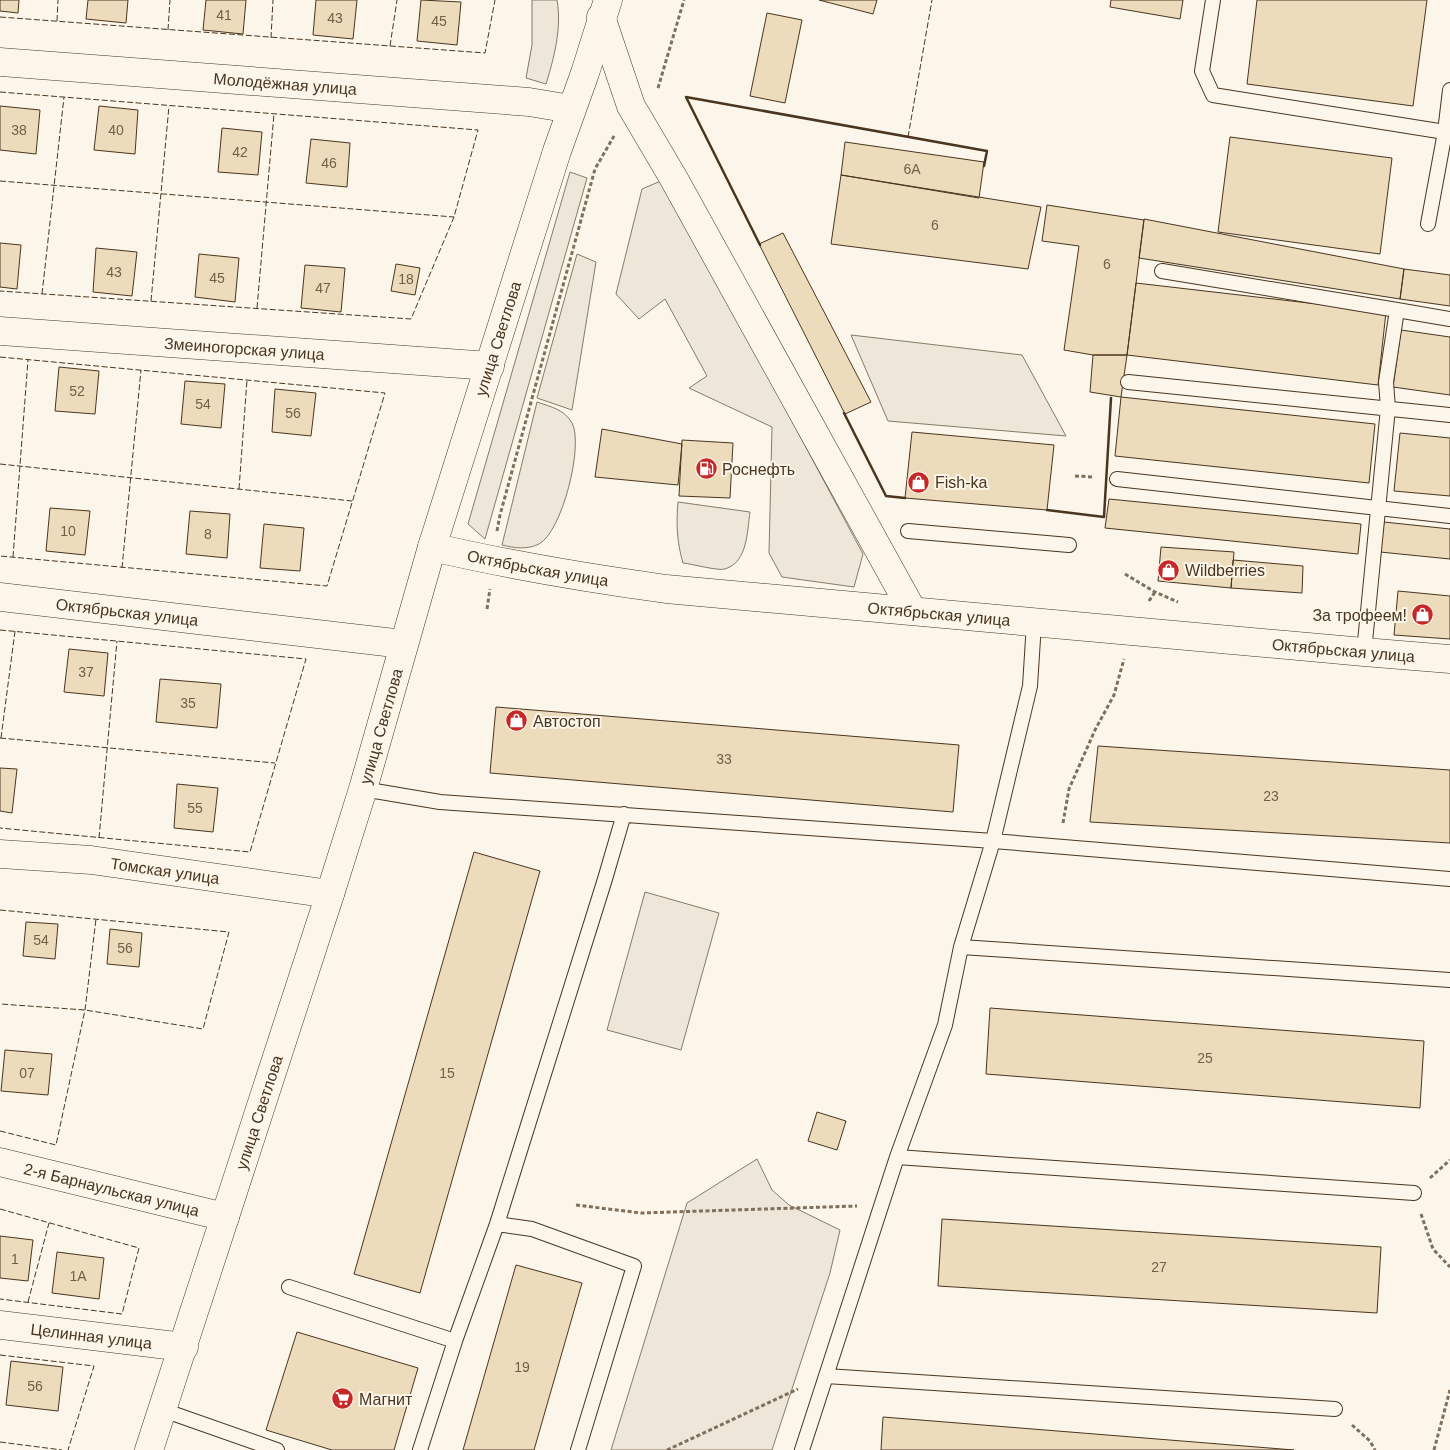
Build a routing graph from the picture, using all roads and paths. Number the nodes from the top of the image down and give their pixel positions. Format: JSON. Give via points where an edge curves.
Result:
{"nodes":[{"id":1,"x":684,"y":0,"type":"edge"},
{"id":2,"x":1213,"y":0,"type":"edge"},
{"id":3,"x":600,"y":6,"type":"edge"},
{"id":4,"x":679,"y":18,"type":"dead end"},
{"id":5,"x":0,"y":62,"type":"edge"},
{"id":6,"x":1450,"y":90,"type":"edge"},
{"id":7,"x":572,"y":109,"type":"junction"},
{"id":8,"x":1445,"y":132,"type":"junction"},
{"id":9,"x":595,"y":169,"type":"dead end"},
{"id":10,"x":1428,"y":224,"type":"dead end"},
{"id":11,"x":1162,"y":271,"type":"dead end"},
{"id":12,"x":1397,"y":310,"type":"junction"},
{"id":13,"x":1450,"y":319,"type":"edge"},
{"id":14,"x":0,"y":330,"type":"edge"},
{"id":15,"x":490,"y":366,"type":"junction"},
{"id":16,"x":1128,"y":382,"type":"dead end"},
{"id":17,"x":1388,"y":408,"type":"junction"},
{"id":18,"x":1450,"y":415,"type":"edge"},
{"id":19,"x":1117,"y":479,"type":"dead end"},
{"id":20,"x":1379,"y":507,"type":"junction"},
{"id":21,"x":1450,"y":516,"type":"edge"},
{"id":22,"x":908,"y":531,"type":"dead end"},
{"id":23,"x":1069,"y":545,"type":"dead end"},
{"id":24,"x":432,"y":547,"type":"junction"},
{"id":25,"x":493,"y":562,"type":"junction"},
{"id":26,"x":1125,"y":574,"type":"dead end"},
{"id":27,"x":0,"y":597,"type":"edge"},
{"id":28,"x":1178,"y":602,"type":"dead end"},
{"id":29,"x":487,"y":609,"type":"dead end"},
{"id":30,"x":912,"y":610,"type":"junction"},
{"id":31,"x":1034,"y":623,"type":"junction"},
{"id":32,"x":1132,"y":631,"type":"junction"},
{"id":33,"x":403,"y":644,"type":"junction"},
{"id":34,"x":1364,"y":652,"type":"junction"},
{"id":35,"x":1450,"y":658,"type":"edge"},
{"id":36,"x":363,"y":789,"type":"junction"},
{"id":37,"x":624,"y":814,"type":"junction"},
{"id":38,"x":993,"y":840,"type":"junction"},
{"id":39,"x":1059,"y":846,"type":"junction"},
{"id":40,"x":0,"y":854,"type":"edge"},
{"id":41,"x":1450,"y":879,"type":"edge"},
{"id":42,"x":330,"y":894,"type":"junction"},
{"id":43,"x":961,"y":947,"type":"junction"},
{"id":44,"x":1450,"y":980,"type":"edge"},
{"id":45,"x":897,"y":1156,"type":"junction"},
{"id":46,"x":0,"y":1162,"type":"edge"},
{"id":47,"x":1414,"y":1192,"type":"joint"},
{"id":48,"x":576,"y":1205,"type":"dead end"},
{"id":49,"x":881,"y":1205,"type":"junction"},
{"id":50,"x":225,"y":1217,"type":"junction"},
{"id":51,"x":497,"y":1224,"type":"junction"},
{"id":52,"x":1450,"y":1268,"type":"edge"},
{"id":53,"x":290,"y":1288,"type":"dead end"},
{"id":54,"x":0,"y":1325,"type":"edge"},
{"id":55,"x":455,"y":1341,"type":"junction"},
{"id":56,"x":184,"y":1346,"type":"junction"},
{"id":57,"x":826,"y":1376,"type":"junction"},
{"id":58,"x":1450,"y":1390,"type":"edge"},
{"id":59,"x":1335,"y":1409,"type":"joint"},
{"id":60,"x":162,"y":1410,"type":"junction"},
{"id":61,"x":149,"y":1450,"type":"edge"},
{"id":62,"x":277,"y":1450,"type":"edge"},
{"id":63,"x":420,"y":1450,"type":"edge"},
{"id":64,"x":578,"y":1450,"type":"edge"},
{"id":65,"x":667,"y":1450,"type":"edge"},
{"id":66,"x":802,"y":1450,"type":"edge"},
{"id":67,"x":1375,"y":1450,"type":"edge"},
{"id":68,"x":1434,"y":1450,"type":"edge"}],
"edges":[{"from":1,"to":4,"type":"path"},
{"from":2,"to":8,"type":"lane","via":[[1202,71],[1213,95]]},
{"from":3,"to":7,"type":"street","name":"улица Светлова","via":[[586,73]]},
{"from":3,"to":30,"type":"street","via":[[631,106]]},
{"from":5,"to":7,"type":"street","name":"Молодёжная улица","via":[[529,102]]},
{"from":6,"to":8,"type":"lane"},
{"from":7,"to":15,"type":"street","name":"улица Светлова"},
{"from":8,"to":10,"type":"lane"},
{"from":9,"to":25,"type":"path","via":[[500,515]]},
{"from":11,"to":12,"type":"lane"},
{"from":12,"to":13,"type":"lane"},
{"from":12,"to":17,"type":"lane","via":[[1386,382]]},
{"from":14,"to":15,"type":"street","name":"Змеиногорская улица"},
{"from":15,"to":24,"type":"street","name":"улица Светлова"},
{"from":16,"to":17,"type":"lane"},
{"from":17,"to":18,"type":"lane"},
{"from":17,"to":20,"type":"lane"},
{"from":19,"to":20,"type":"lane"},
{"from":20,"to":21,"type":"lane"},
{"from":20,"to":34,"type":"lane"},
{"from":22,"to":23,"type":"lane"},
{"from":24,"to":25,"type":"street","name":"Октябрьская улица"},
{"from":24,"to":33,"type":"street","name":"улица Светлова"},
{"from":25,"to":29,"type":"path"},
{"from":25,"to":30,"type":"street","name":"Октябрьская улица","via":[[666,588]]},
{"from":26,"to":28,"type":"path"},
{"from":27,"to":33,"type":"street","name":"Октябрьская улица"},
{"from":30,"to":31,"type":"street","name":"Октябрьская улица"},
{"from":31,"to":32,"type":"street","name":"Октябрьская улица"},
{"from":31,"to":38,"type":"lane","via":[[1030,686]]},
{"from":32,"to":34,"type":"street","name":"Октябрьская улица"},
{"from":32,"to":39,"type":"path","via":[[1114,695],[1094,730],[1069,789]]},
{"from":33,"to":36,"type":"street","name":"улица Светлова"},
{"from":34,"to":35,"type":"street","name":"Октябрьская улица"},
{"from":36,"to":37,"type":"lane","via":[[440,802]]},
{"from":36,"to":42,"type":"street","name":"улица Светлова"},
{"from":37,"to":38,"type":"lane"},
{"from":37,"to":51,"type":"lane"},
{"from":38,"to":39,"type":"lane"},
{"from":38,"to":43,"type":"lane"},
{"from":39,"to":41,"type":"lane"},
{"from":40,"to":42,"type":"street","name":"Томская улица","via":[[92,860]]},
{"from":42,"to":50,"type":"street","name":"улица Светлова"},
{"from":43,"to":44,"type":"lane"},
{"from":43,"to":45,"type":"lane","via":[[945,1025]]},
{"from":45,"to":47,"type":"lane"},
{"from":45,"to":49,"type":"lane"},
{"from":46,"to":50,"type":"street","name":"2-я Барнаульская улица"},
{"from":47,"to":52,"type":"path","via":[[1433,1249]]},
{"from":48,"to":49,"type":"path","via":[[641,1213]]},
{"from":49,"to":57,"type":"lane"},
{"from":50,"to":56,"type":"street","name":"улица Светлова"},
{"from":51,"to":55,"type":"lane"},
{"from":51,"to":64,"type":"lane","via":[[532,1229],[634,1266]]},
{"from":53,"to":55,"type":"lane"},
{"from":54,"to":56,"type":"street","name":"Целинная улица"},
{"from":55,"to":63,"type":"lane"},
{"from":56,"to":60,"type":"street","name":"улица Светлова"},
{"from":57,"to":59,"type":"lane"},
{"from":57,"to":65,"type":"path"},
{"from":57,"to":66,"type":"lane"},
{"from":58,"to":68,"type":"path"},
{"from":59,"to":67,"type":"path","via":[[1370,1441]]},
{"from":60,"to":61,"type":"street","name":"улица Светлова"},
{"from":60,"to":62,"type":"lane"}]}
